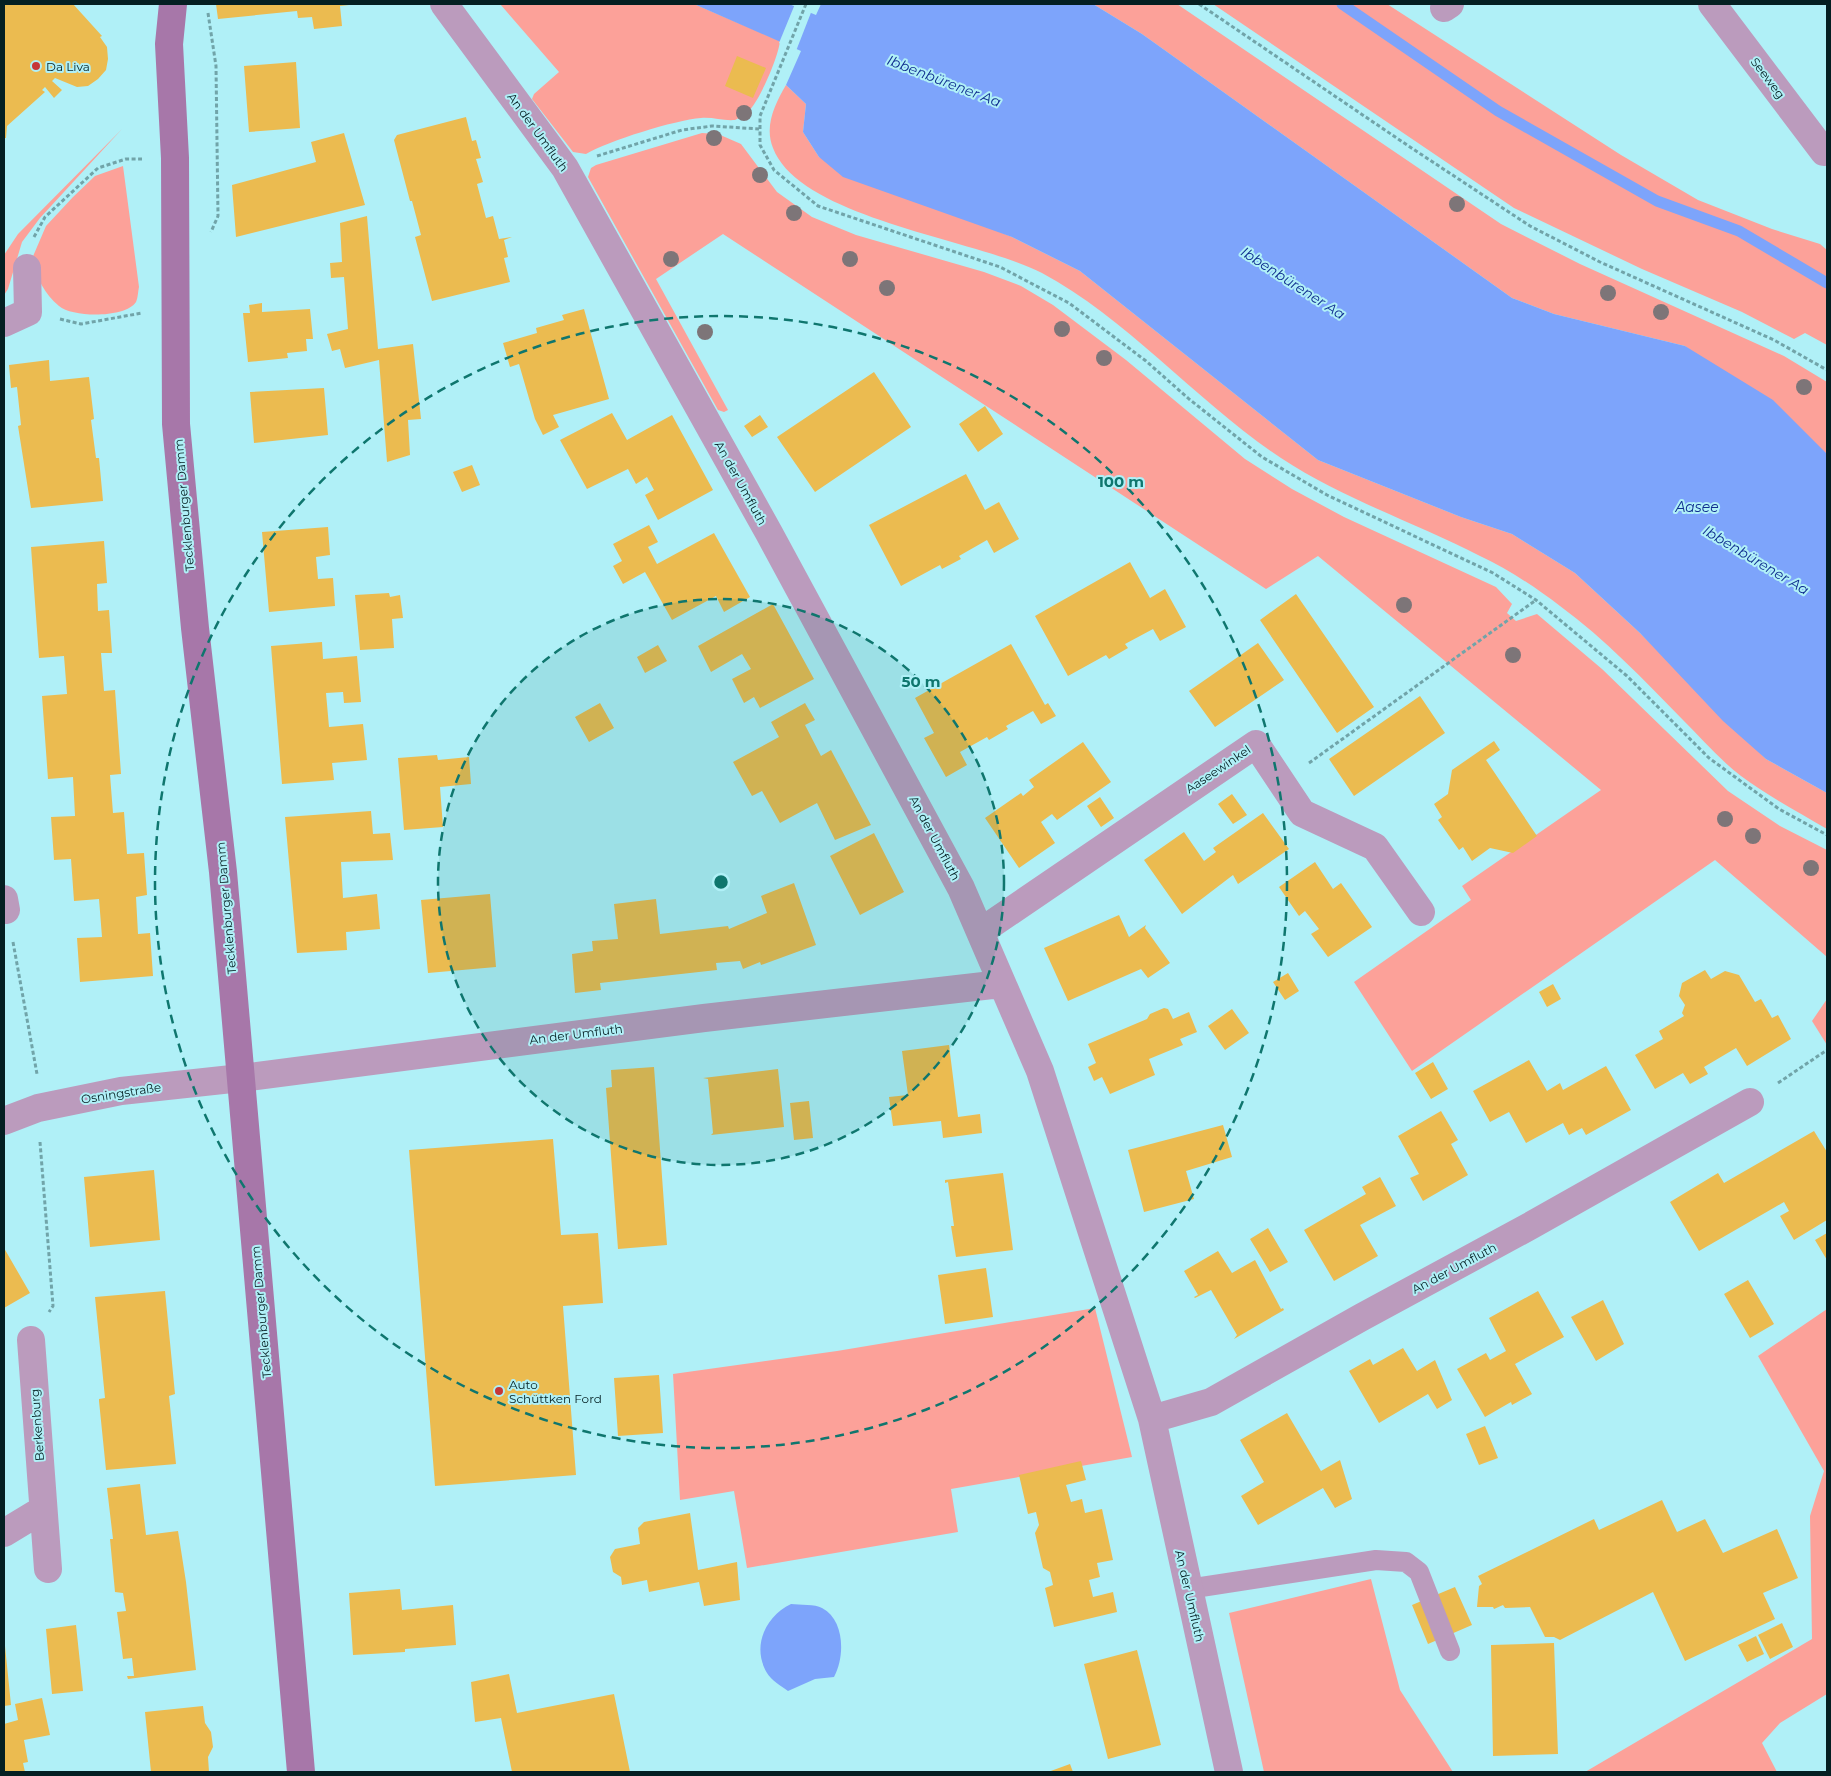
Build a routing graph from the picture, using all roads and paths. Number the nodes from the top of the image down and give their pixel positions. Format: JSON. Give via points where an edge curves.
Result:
{"nodes":[{"id":1,"x":154,"y":4,"type":"edge"},
{"id":2,"x":172,"y":4,"type":"edge"},
{"id":3,"x":444,"y":4,"type":"edge"},
{"id":4,"x":806,"y":4,"type":"edge"},
{"id":5,"x":1199,"y":4,"type":"edge"},
{"id":6,"x":1712,"y":4,"type":"edge"},
{"id":7,"x":170,"y":44,"type":"junction"},
{"id":8,"x":759,"y":129,"type":"junction"},
{"id":9,"x":1824,"y":152,"type":"dead end"},
{"id":10,"x":175,"y":158,"type":"junction"},
{"id":11,"x":565,"y":168,"type":"junction"},
{"id":12,"x":27,"y":268,"type":"joint"},
{"id":13,"x":175,"y":307,"type":"junction"},
{"id":14,"x":16,"y":317,"type":"edge"},
{"id":15,"x":1827,"y":370,"type":"edge"},
{"id":16,"x":1536,"y":600,"type":"junction"},
{"id":17,"x":1282,"y":783,"type":"junction"},
{"id":18,"x":1827,"y":835,"type":"edge"},
{"id":19,"x":1421,"y":912,"type":"dead end"},
{"id":20,"x":980,"y":932,"type":"junction"},
{"id":21,"x":1001,"y":984,"type":"junction"},
{"id":22,"x":1827,"y":1050,"type":"edge"},
{"id":23,"x":241,"y":1078,"type":"junction"},
{"id":24,"x":1750,"y":1102,"type":"joint"},
{"id":25,"x":4,"y":1121,"type":"edge"},
{"id":26,"x":31,"y":1340,"type":"dead end"},
{"id":27,"x":1152,"y":1420,"type":"junction"},
{"id":28,"x":42,"y":1510,"type":"junction"},
{"id":29,"x":4,"y":1533,"type":"edge"},
{"id":30,"x":48,"y":1569,"type":"dead end"},
{"id":31,"x":1188,"y":1589,"type":"junction"},
{"id":32,"x":1450,"y":1651,"type":"dead end"},
{"id":33,"x":302,"y":1772,"type":"edge"},
{"id":34,"x":1229,"y":1772,"type":"edge"}],
"edges":[{"from":1,"to":7,"type":"main road","name":"Tecklenburger Damm"},
{"from":2,"to":7,"type":"main road","name":"Tecklenburger Damm"},
{"from":3,"to":11,"type":"street","name":"An der Umfluth"},
{"from":4,"to":8,"type":"path","via":[[760,116]]},
{"from":5,"to":15,"type":"path","via":[[1530,226],[1600,262],[1774,340]]},
{"from":6,"to":9,"type":"street","name":"Seeweg"},
{"from":7,"to":10,"type":"main road","name":"Tecklenburger Damm"},
{"from":8,"to":11,"type":"path","via":[[712,126],[682,130]]},
{"from":8,"to":16,"type":"path","via":[[760,145],[774,170],[818,206],[1000,267],[1070,303],[1262,457],[1327,496],[1493,573]]},
{"from":10,"to":12,"type":"path","via":[[126,159],[98,168],[45,217],[27,251]]},
{"from":10,"to":13,"type":"main road","name":"Tecklenburger Damm"},
{"from":11,"to":20,"type":"street","name":"An der Umfluth","via":[[871,719],[961,888]]},
{"from":12,"to":14,"type":"street"},
{"from":13,"to":14,"type":"path","via":[[81,324]]},
{"from":13,"to":23,"type":"main road","name":"Tecklenburger Damm","via":[[176,424],[195,628],[224,872]]},
{"from":16,"to":17,"type":"path"},
{"from":16,"to":18,"type":"path","via":[[1627,676],[1709,758],[1779,809]]},
{"from":17,"to":19,"type":"street","name":"Aaseewinkel","via":[[1302,813],[1375,847]]},
{"from":17,"to":20,"type":"street","name":"Aaseewinkel","via":[[1256,744]]},
{"from":20,"to":21,"type":"street","name":"An der Umfluth"},
{"from":21,"to":23,"type":"street","name":"An der Umfluth","via":[[704,1018]]},
{"from":21,"to":27,"type":"street","name":"An der Umfluth","via":[[1040,1071]]},
{"from":22,"to":24,"type":"path"},
{"from":23,"to":25,"type":"street","name":"Osningstraße","via":[[121,1092],[38,1108]]},
{"from":23,"to":33,"type":"main road","name":"Tecklenburger Damm"},
{"from":24,"to":27,"type":"street","name":"An der Umfluth","via":[[1211,1402]]},
{"from":26,"to":28,"type":"street","name":"Berkenburg"},
{"from":27,"to":31,"type":"street","name":"An der Umfluth"},
{"from":28,"to":29,"type":"street"},
{"from":28,"to":30,"type":"street","name":"Berkenburg"},
{"from":31,"to":32,"type":"lane","via":[[1376,1560],[1406,1562],[1419,1572]]},
{"from":31,"to":34,"type":"street","name":"An der Umfluth"}]}
